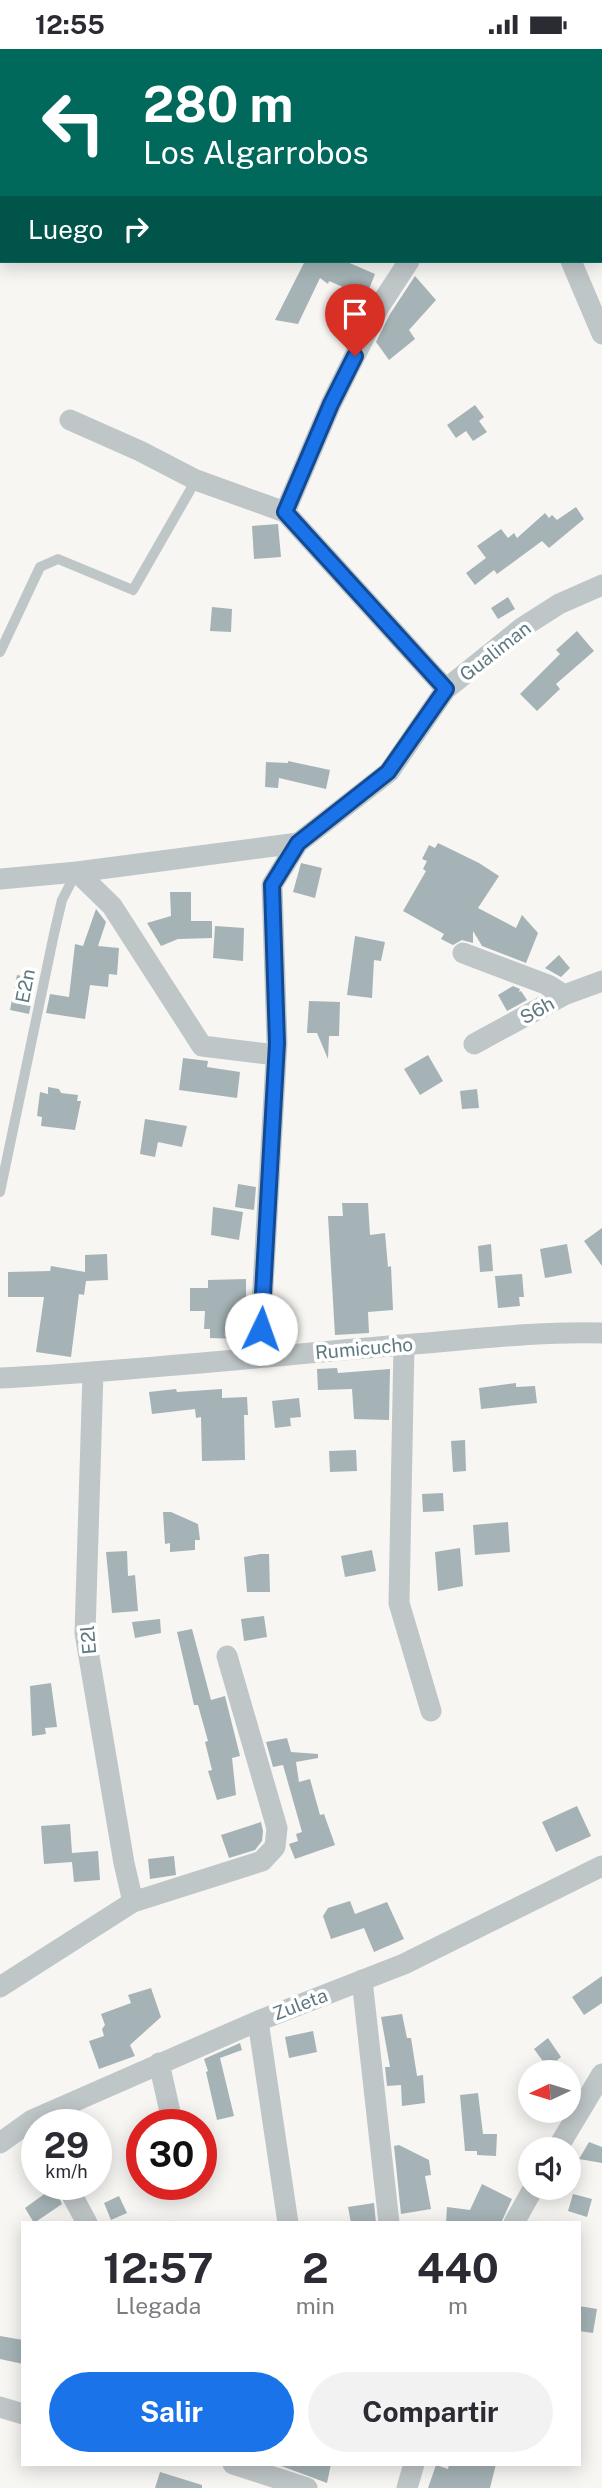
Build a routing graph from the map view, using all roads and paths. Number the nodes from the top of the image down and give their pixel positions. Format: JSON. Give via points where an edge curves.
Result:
{"nodes":[{"id":1,"x":408,"y":263,"type":"edge"},
{"id":2,"x":572,"y":263,"type":"edge"},
{"id":3,"x":602,"y":334,"type":"edge"},
{"id":4,"x":70,"y":420,"type":"dead end"},
{"id":5,"x":197,"y":480,"type":"junction"},
{"id":6,"x":285,"y":512,"type":"junction"},
{"id":7,"x":602,"y":585,"type":"edge"},
{"id":8,"x":0,"y":652,"type":"edge"},
{"id":9,"x":446,"y":689,"type":"junction"},
{"id":10,"x":298,"y":843,"type":"junction"},
{"id":11,"x":77,"y":872,"type":"junction"},
{"id":12,"x":0,"y":879,"type":"edge"},
{"id":13,"x":463,"y":953,"type":"dead end"},
{"id":14,"x":602,"y":981,"type":"edge"},
{"id":15,"x":564,"y":995,"type":"junction"},
{"id":16,"x":474,"y":1044,"type":"dead end"},
{"id":17,"x":276,"y":1055,"type":"junction"},
{"id":18,"x":0,"y":1192,"type":"edge"},
{"id":19,"x":602,"y":1333,"type":"edge"},
{"id":20,"x":404,"y":1345,"type":"junction"},
{"id":21,"x":260,"y":1356,"type":"junction"},
{"id":22,"x":93,"y":1373,"type":"junction"},
{"id":23,"x":0,"y":1378,"type":"edge"},
{"id":24,"x":227,"y":1656,"type":"dead end"},
{"id":25,"x":431,"y":1711,"type":"dead end"},
{"id":26,"x":602,"y":1866,"type":"edge"},
{"id":27,"x":133,"y":1902,"type":"junction"},
{"id":28,"x":362,"y":1980,"type":"junction"},
{"id":29,"x":0,"y":1987,"type":"edge"},
{"id":30,"x":258,"y":2021,"type":"junction"},
{"id":31,"x":159,"y":2063,"type":"junction"},
{"id":32,"x":602,"y":2074,"type":"edge"},
{"id":33,"x":66,"y":2109,"type":"edge"},
{"id":34,"x":169,"y":2109,"type":"edge"},
{"id":35,"x":21,"y":2132,"type":"edge"},
{"id":36,"x":564,"y":2137,"type":"edge"},
{"id":37,"x":0,"y":2143,"type":"edge"},
{"id":38,"x":75,"y":2200,"type":"edge"},
{"id":39,"x":527,"y":2200,"type":"edge"},
{"id":40,"x":86,"y":2221,"type":"edge"},
{"id":41,"x":288,"y":2221,"type":"edge"},
{"id":42,"x":389,"y":2221,"type":"edge"},
{"id":43,"x":515,"y":2221,"type":"edge"},
{"id":44,"x":0,"y":2407,"type":"edge"},
{"id":45,"x":21,"y":2413,"type":"edge"},
{"id":46,"x":239,"y":2466,"type":"edge"},
{"id":47,"x":414,"y":2466,"type":"edge"},
{"id":48,"x":307,"y":2488,"type":"edge"},
{"id":49,"x":408,"y":2488,"type":"edge"}],
"edges":[{"from":1,"to":6,"type":"street","via":[[379,307],[331,404]]},
{"from":2,"to":3,"type":"street"},
{"from":4,"to":5,"type":"street"},
{"from":5,"to":6,"type":"street"},
{"from":5,"to":8,"type":"lane","via":[[133,590],[58,559],[49,562],[40,567]]},
{"from":6,"to":9,"type":"street"},
{"from":7,"to":9,"type":"street","name":"Gualiman","via":[[523,627]]},
{"from":9,"to":10,"type":"street","name":"Gualiman","via":[[388,772]]},
{"from":10,"to":11,"type":"street"},
{"from":10,"to":17,"type":"street","name":"Gualiman","via":[[272,885]]},
{"from":11,"to":12,"type":"street"},
{"from":11,"to":17,"type":"street","via":[[112,906],[202,1046]]},
{"from":11,"to":18,"type":"lane","name":"E2n","via":[[62,900]]},
{"from":13,"to":15,"type":"street"},
{"from":14,"to":15,"type":"street","name":"S6h"},
{"from":15,"to":16,"type":"street","name":"S6h"},
{"from":17,"to":21,"type":"street","name":"Gualiman"},
{"from":19,"to":20,"type":"street","name":"Rumicucho","via":[[552,1332]]},
{"from":20,"to":21,"type":"street","name":"Rumicucho"},
{"from":20,"to":25,"type":"street","via":[[399,1603]]},
{"from":21,"to":22,"type":"street","name":"Rumicucho"},
{"from":22,"to":23,"type":"street","name":"Rumicucho"},
{"from":22,"to":27,"type":"street","name":"E2l","via":[[85,1633]]},
{"from":24,"to":27,"type":"street","via":[[277,1828],[275,1847],[261,1861]]},
{"from":26,"to":28,"type":"street","name":"Zuleta","via":[[404,1964]]},
{"from":27,"to":29,"type":"street"},
{"from":28,"to":30,"type":"street","name":"Zuleta"},
{"from":28,"to":42,"type":"street"},
{"from":30,"to":31,"type":"street","name":"Zuleta"},
{"from":30,"to":41,"type":"street"},
{"from":31,"to":33,"type":"street","name":"Zuleta"},
{"from":31,"to":34,"type":"street"},
{"from":32,"to":36,"type":"street"},
{"from":35,"to":37,"type":"street","name":"Zuleta"},
{"from":38,"to":40,"type":"street"},
{"from":39,"to":43,"type":"street"},
{"from":44,"to":45,"type":"street"},
{"from":46,"to":48,"type":"street"},
{"from":47,"to":49,"type":"street"}]}
